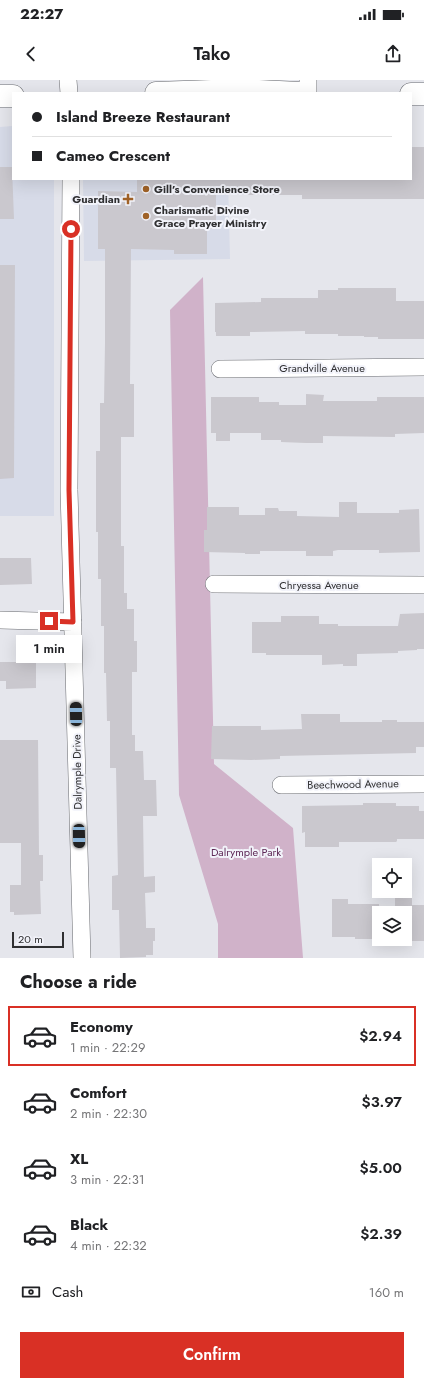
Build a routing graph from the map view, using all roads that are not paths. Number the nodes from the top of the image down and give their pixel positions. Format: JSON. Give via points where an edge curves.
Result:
{"nodes":[{"id":1,"x":68,"y":80,"type":"edge"},
{"id":2,"x":308,"y":80,"type":"edge"},
{"id":3,"x":69,"y":92,"type":"edge"},
{"id":4,"x":184,"y":92,"type":"edge"},
{"id":5,"x":279,"y":92,"type":"edge"},
{"id":6,"x":308,"y":92,"type":"edge"},
{"id":7,"x":412,"y":94,"type":"edge"},
{"id":8,"x":424,"y":94,"type":"edge"},
{"id":9,"x":0,"y":96,"type":"edge"},
{"id":10,"x":12,"y":96,"type":"edge"},
{"id":11,"x":71,"y":180,"type":"edge"},
{"id":12,"x":424,"y":367,"type":"edge"},
{"id":13,"x":220,"y":369,"type":"dead end"},
{"id":14,"x":214,"y":584,"type":"dead end"},
{"id":15,"x":424,"y":585,"type":"edge"},
{"id":16,"x":0,"y":620,"type":"edge"},
{"id":17,"x":73,"y":622,"type":"junction"},
{"id":18,"x":424,"y":784,"type":"edge"},
{"id":19,"x":282,"y":785,"type":"dead end"},
{"id":20,"x":82,"y":958,"type":"edge"}],
"edges":[{"from":1,"to":3,"type":"street"},
{"from":2,"to":6,"type":"street"},
{"from":4,"to":5,"type":"main road"},
{"from":7,"to":8,"type":"main road"},
{"from":9,"to":10,"type":"main road"},
{"from":11,"to":17,"type":"street","name":"Dalrymple Drive","via":[[69,490]]},
{"from":12,"to":13,"type":"street","name":"Grandville Avenue"},
{"from":14,"to":15,"type":"street","name":"Chryessa Avenue"},
{"from":16,"to":17,"type":"street"},
{"from":17,"to":20,"type":"street","name":"Dalrymple Drive"},
{"from":18,"to":19,"type":"street","name":"Beechwood Avenue"}]}
